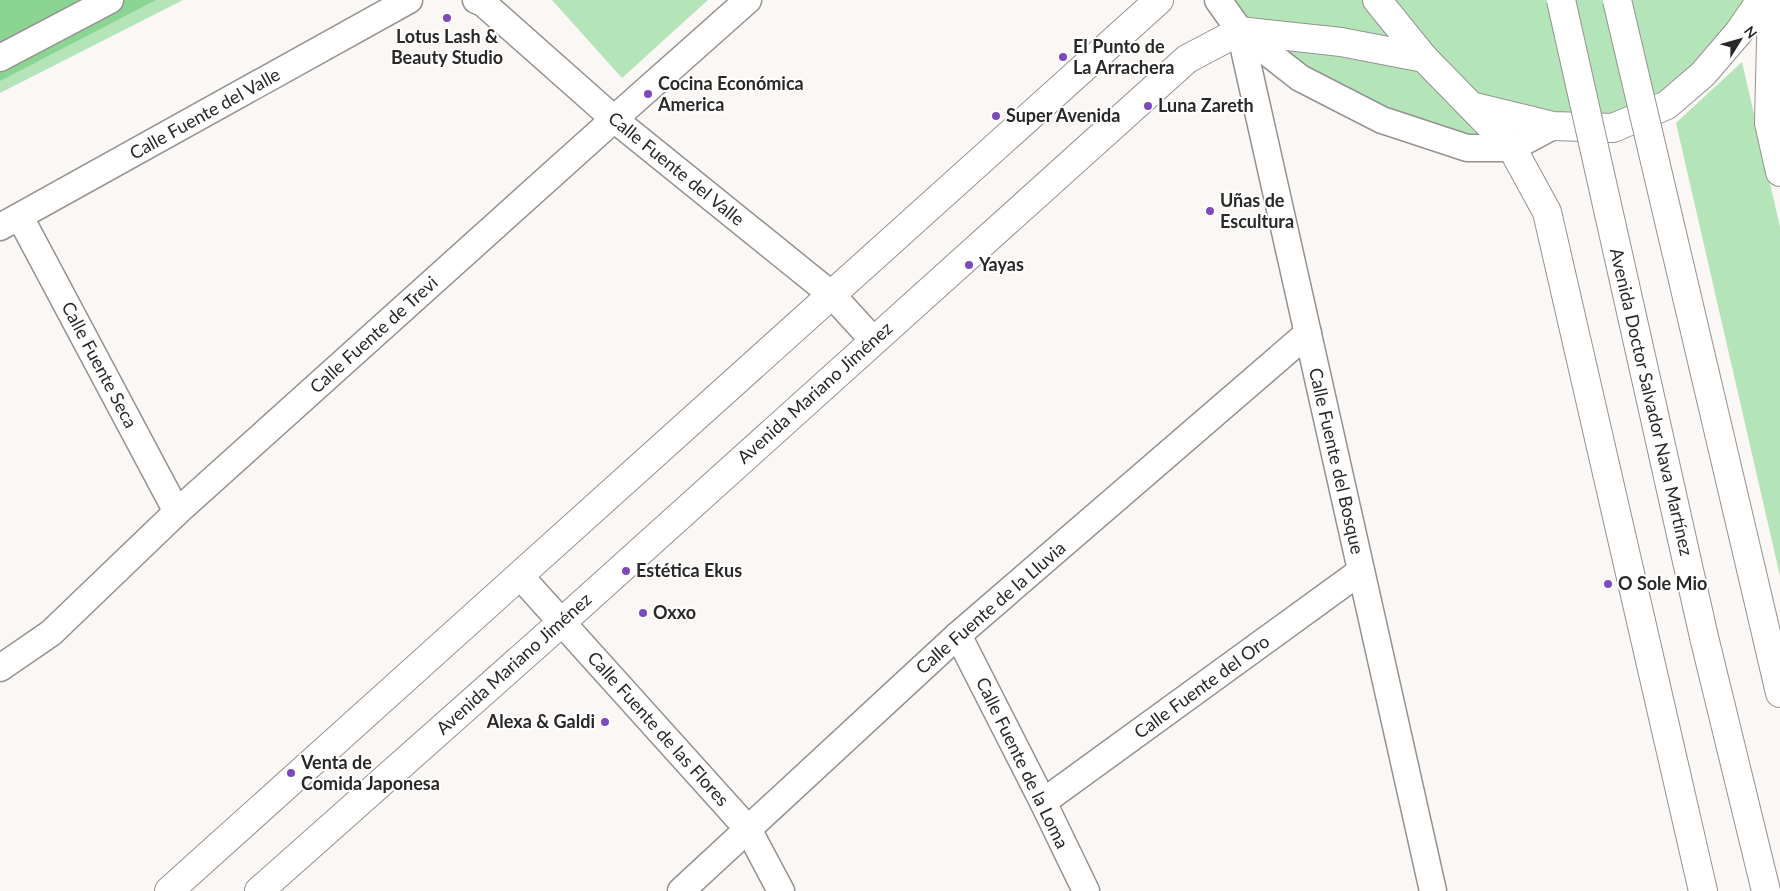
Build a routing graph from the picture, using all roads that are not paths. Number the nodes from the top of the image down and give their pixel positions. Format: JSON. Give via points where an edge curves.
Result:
{"nodes":[{"id":1,"x":110,"y":0,"type":"edge"},
{"id":2,"x":409,"y":0,"type":"edge"},
{"id":3,"x":476,"y":0,"type":"edge"},
{"id":4,"x":748,"y":0,"type":"edge"},
{"id":5,"x":1159,"y":0,"type":"edge"},
{"id":6,"x":1218,"y":0,"type":"edge"},
{"id":7,"x":1377,"y":0,"type":"edge"},
{"id":8,"x":1561,"y":0,"type":"edge"},
{"id":9,"x":1617,"y":0,"type":"edge"},
{"id":10,"x":1761,"y":0,"type":"edge"},
{"id":11,"x":1772,"y":0,"type":"edge"},
{"id":12,"x":1240,"y":31,"type":"junction"},
{"id":13,"x":0,"y":58,"type":"edge"},
{"id":14,"x":1424,"y":58,"type":"junction"},
{"id":15,"x":1471,"y":106,"type":"junction"},
{"id":16,"x":1774,"y":118,"type":"edge"},
{"id":17,"x":614,"y":119,"type":"junction"},
{"id":18,"x":1553,"y":126,"type":"junction"},
{"id":19,"x":1512,"y":148,"type":"junction"},
{"id":20,"x":1780,"y":172,"type":"edge"},
{"id":21,"x":10,"y":222,"type":"edge"},
{"id":22,"x":832,"y":295,"type":"junction"},
{"id":23,"x":1308,"y":333,"type":"junction"},
{"id":24,"x":874,"y":340,"type":"junction"},
{"id":25,"x":177,"y":512,"type":"junction"},
{"id":26,"x":1361,"y":572,"type":"junction"},
{"id":27,"x":520,"y":576,"type":"junction"},
{"id":28,"x":562,"y":622,"type":"junction"},
{"id":29,"x":958,"y":635,"type":"junction"},
{"id":30,"x":0,"y":668,"type":"edge"},
{"id":31,"x":1780,"y":693,"type":"edge"},
{"id":32,"x":1043,"y":802,"type":"junction"},
{"id":33,"x":748,"y":829,"type":"junction"},
{"id":34,"x":170,"y":891,"type":"edge"},
{"id":35,"x":259,"y":891,"type":"edge"},
{"id":36,"x":681,"y":891,"type":"edge"},
{"id":37,"x":781,"y":891,"type":"edge"},
{"id":38,"x":1086,"y":891,"type":"edge"},
{"id":39,"x":1433,"y":891,"type":"edge"},
{"id":40,"x":1703,"y":891,"type":"edge"},
{"id":41,"x":1766,"y":891,"type":"edge"}],
"edges":[{"from":1,"to":13,"type":"street"},
{"from":2,"to":21,"type":"street","name":"Calle Fuente del Valle"},
{"from":3,"to":17,"type":"street","name":"Calle Fuente del Valle"},
{"from":4,"to":17,"type":"street","name":"Calle Fuente de Trevi"},
{"from":5,"to":22,"type":"main road"},
{"from":6,"to":12,"type":"street","name":"Calle Fuente del Bosque"},
{"from":7,"to":14,"type":"main road"},
{"from":8,"to":41,"type":"main road","name":"Avenida Doctor Salvador Nava Martínez","bridge":true,"via":[[1704,637]]},
{"from":9,"to":31,"type":"main road","bridge":true},
{"from":10,"to":18,"type":"main road","via":[[1703,74],[1667,105],[1613,128]]},
{"from":11,"to":16,"type":"main road"},
{"from":12,"to":14,"type":"main road","via":[[1341,42]]},
{"from":12,"to":19,"type":"street","name":"Calle Fuente del Bosque","via":[[1300,78],[1382,120],[1467,148]]},
{"from":12,"to":23,"type":"street","name":"Calle Fuente del Bosque"},
{"from":12,"to":24,"type":"main road","name":"Avenida Mariano Jiménez","via":[[1187,59]]},
{"from":14,"to":15,"type":"main road"},
{"from":15,"to":18,"type":"main road"},
{"from":15,"to":19,"type":"main road"},
{"from":16,"to":20,"type":"main road"},
{"from":17,"to":22,"type":"street","name":"Calle Fuente del Valle"},
{"from":17,"to":25,"type":"street","name":"Calle Fuente de Trevi"},
{"from":18,"to":19,"type":"street","name":"Calle Fuente del Bosque"},
{"from":19,"to":40,"type":"main road","via":[[1547,212]]},
{"from":21,"to":25,"type":"street","name":"Calle Fuente Seca"},
{"from":22,"to":24,"type":"street","name":"Calle Fuente del Valle"},
{"from":22,"to":27,"type":"main road"},
{"from":23,"to":26,"type":"street","name":"Calle Fuente del Bosque"},
{"from":23,"to":29,"type":"street","name":"Calle Fuente de la Lluvia"},
{"from":24,"to":28,"type":"main road","name":"Avenida Mariano Jiménez"},
{"from":25,"to":30,"type":"street","name":"Calle Fuente de Trevi","via":[[51,633]]},
{"from":26,"to":32,"type":"street","name":"Calle Fuente del Oro"},
{"from":26,"to":39,"type":"street","name":"Calle Fuente del Bosque"},
{"from":27,"to":28,"type":"street","name":"Calle Fuente de las Flores"},
{"from":27,"to":34,"type":"main road"},
{"from":28,"to":33,"type":"street","name":"Calle Fuente de las Flores"},
{"from":28,"to":35,"type":"main road","name":"Avenida Mariano Jiménez"},
{"from":29,"to":32,"type":"street","name":"Calle Fuente de la Loma"},
{"from":29,"to":33,"type":"street","name":"Calle Fuente de la Lluvia"},
{"from":32,"to":38,"type":"street","name":"Calle Fuente de la Loma"},
{"from":33,"to":36,"type":"street","name":"Calle Fuente de la Lluvia"},
{"from":33,"to":37,"type":"street","name":"Calle Fuente de las Flores"}]}
